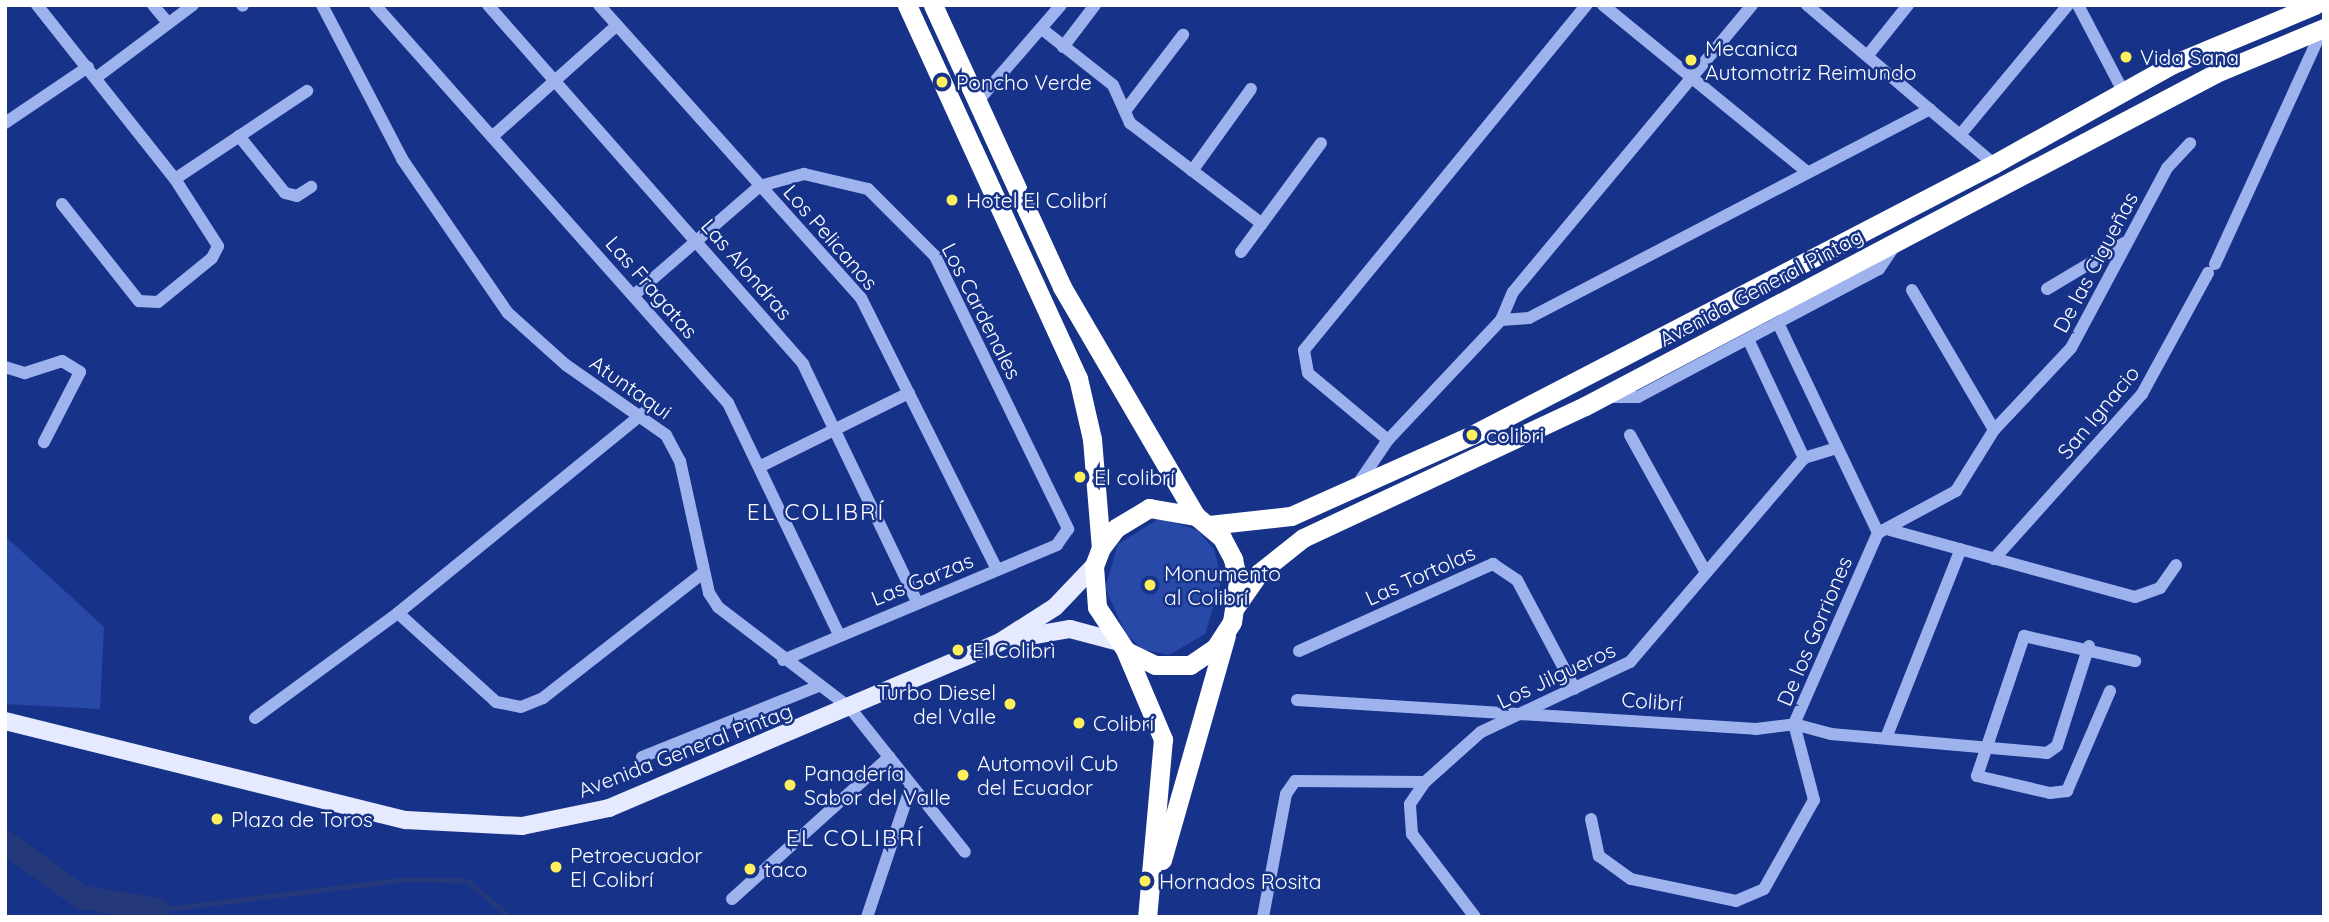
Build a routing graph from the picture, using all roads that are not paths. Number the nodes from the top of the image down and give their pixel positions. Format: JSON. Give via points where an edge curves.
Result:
{"nodes":[{"id":1,"x":37,"y":5,"type":"edge"},
{"id":2,"x":153,"y":5,"type":"edge"},
{"id":3,"x":193,"y":5,"type":"edge"},
{"id":4,"x":322,"y":5,"type":"edge"},
{"id":5,"x":375,"y":5,"type":"edge"},
{"id":6,"x":488,"y":5,"type":"edge"},
{"id":7,"x":598,"y":5,"type":"edge"},
{"id":8,"x":907,"y":5,"type":"edge"},
{"id":9,"x":933,"y":5,"type":"edge"},
{"id":10,"x":1061,"y":5,"type":"edge"},
{"id":11,"x":1095,"y":5,"type":"edge"},
{"id":12,"x":1586,"y":5,"type":"edge"},
{"id":13,"x":1603,"y":5,"type":"edge"},
{"id":14,"x":1752,"y":5,"type":"edge"},
{"id":15,"x":1808,"y":5,"type":"edge"},
{"id":16,"x":1908,"y":5,"type":"edge"},
{"id":17,"x":2068,"y":5,"type":"edge"},
{"id":18,"x":2077,"y":5,"type":"edge"},
{"id":19,"x":2315,"y":5,"type":"edge"},
{"id":20,"x":168,"y":23,"type":"junction"},
{"id":21,"x":617,"y":25,"type":"junction"},
{"id":22,"x":2324,"y":28,"type":"edge"},
{"id":23,"x":1042,"y":29,"type":"junction"},
{"id":24,"x":1183,"y":35,"type":"dead end"},
{"id":25,"x":1063,"y":47,"type":"junction"},
{"id":26,"x":1868,"y":55,"type":"junction"},
{"id":27,"x":88,"y":67,"type":"junction"},
{"id":28,"x":97,"y":77,"type":"junction"},
{"id":29,"x":1690,"y":80,"type":"junction"},
{"id":30,"x":554,"y":81,"type":"junction"},
{"id":31,"x":1251,"y":89,"type":"dead end"},
{"id":32,"x":307,"y":91,"type":"dead end"},
{"id":33,"x":2123,"y":91,"type":"junction"},
{"id":34,"x":977,"y":102,"type":"junction"},
{"id":35,"x":1930,"y":109,"type":"junction"},
{"id":36,"x":1125,"y":111,"type":"junction"},
{"id":37,"x":5,"y":123,"type":"edge"},
{"id":38,"x":1961,"y":135,"type":"junction"},
{"id":39,"x":239,"y":136,"type":"junction"},
{"id":40,"x":493,"y":136,"type":"junction"},
{"id":41,"x":1321,"y":142,"type":"dead end"},
{"id":42,"x":2190,"y":143,"type":"dead end"},
{"id":43,"x":1994,"y":164,"type":"junction"},
{"id":44,"x":1192,"y":171,"type":"junction"},
{"id":45,"x":1807,"y":172,"type":"junction"},
{"id":46,"x":175,"y":179,"type":"junction"},
{"id":47,"x":761,"y":186,"type":"junction"},
{"id":48,"x":311,"y":187,"type":"dead end"},
{"id":49,"x":62,"y":204,"type":"dead end"},
{"id":50,"x":1262,"y":224,"type":"junction"},
{"id":51,"x":1899,"y":239,"type":"junction"},
{"id":52,"x":697,"y":240,"type":"junction"},
{"id":53,"x":2125,"y":243,"type":"junction"},
{"id":54,"x":1241,"y":252,"type":"dead end"},
{"id":55,"x":2047,"y":289,"type":"dead end"},
{"id":56,"x":1912,"y":290,"type":"dead end"},
{"id":57,"x":634,"y":295,"type":"junction"},
{"id":58,"x":1501,"y":320,"type":"junction"},
{"id":59,"x":1777,"y":323,"type":"junction"},
{"id":60,"x":1748,"y":339,"type":"junction"},
{"id":61,"x":7,"y":371,"type":"edge"},
{"id":62,"x":909,"y":393,"type":"junction"},
{"id":63,"x":1602,"y":396,"type":"junction"},
{"id":64,"x":643,"y":413,"type":"junction"},
{"id":65,"x":1994,"y":430,"type":"junction"},
{"id":66,"x":836,"y":431,"type":"junction"},
{"id":67,"x":1630,"y":435,"type":"dead end"},
{"id":68,"x":1388,"y":440,"type":"junction"},
{"id":69,"x":44,"y":442,"type":"dead end"},
{"id":70,"x":1833,"y":449,"type":"junction"},
{"id":71,"x":1804,"y":458,"type":"junction"},
{"id":72,"x":761,"y":466,"type":"junction"},
{"id":73,"x":1352,"y":488,"type":"junction"},
{"id":74,"x":1203,"y":521,"type":"junction"},
{"id":75,"x":1068,"y":529,"type":"joint"},
{"id":76,"x":1884,"y":531,"type":"junction"},
{"id":77,"x":1961,"y":549,"type":"junction"},
{"id":78,"x":1098,"y":557,"type":"junction"},
{"id":79,"x":1994,"y":559,"type":"junction"},
{"id":80,"x":2176,"y":565,"type":"dead end"},
{"id":81,"x":996,"y":569,"type":"junction"},
{"id":82,"x":1705,"y":571,"type":"junction"},
{"id":83,"x":703,"y":573,"type":"junction"},
{"id":84,"x":916,"y":600,"type":"junction"},
{"id":85,"x":1236,"y":606,"type":"junction"},
{"id":86,"x":398,"y":613,"type":"junction"},
{"id":87,"x":839,"y":635,"type":"junction"},
{"id":88,"x":1226,"y":636,"type":"junction"},
{"id":89,"x":1000,"y":642,"type":"junction"},
{"id":90,"x":1121,"y":646,"type":"junction"},
{"id":91,"x":2089,"y":646,"type":"junction"},
{"id":92,"x":1300,"y":651,"type":"dead end"},
{"id":93,"x":783,"y":660,"type":"junction"},
{"id":94,"x":2135,"y":660,"type":"dead end"},
{"id":95,"x":819,"y":686,"type":"junction"},
{"id":96,"x":1575,"y":689,"type":"junction"},
{"id":97,"x":2110,"y":691,"type":"dead end"},
{"id":98,"x":1297,"y":700,"type":"dead end"},
{"id":99,"x":849,"y":708,"type":"junction"},
{"id":100,"x":1524,"y":710,"type":"junction"},
{"id":101,"x":255,"y":718,"type":"dead end"},
{"id":102,"x":5,"y":721,"type":"edge"},
{"id":103,"x":1794,"y":724,"type":"junction"},
{"id":104,"x":1886,"y":738,"type":"junction"},
{"id":105,"x":1982,"y":747,"type":"junction"},
{"id":106,"x":642,"y":757,"type":"dead end"},
{"id":107,"x":889,"y":757,"type":"junction"},
{"id":108,"x":1425,"y":782,"type":"junction"},
{"id":109,"x":911,"y":786,"type":"junction"},
{"id":110,"x":1591,"y":819,"type":"dead end"},
{"id":111,"x":965,"y":852,"type":"dead end"},
{"id":112,"x":1151,"y":890,"type":"junction"},
{"id":113,"x":732,"y":899,"type":"dead end"},
{"id":114,"x":867,"y":917,"type":"edge"},
{"id":115,"x":1147,"y":917,"type":"edge"},
{"id":116,"x":1263,"y":917,"type":"edge"},
{"id":117,"x":1475,"y":917,"type":"edge"}],
"edges":[{"from":1,"to":27,"type":"street"},
{"from":2,"to":20,"type":"street"},
{"from":3,"to":20,"type":"street"},
{"from":4,"to":64,"type":"street","name":"Atuntaqui","via":[[402,159],[508,313],[566,365]]},
{"from":5,"to":40,"type":"street","name":"Las Fragatas"},
{"from":6,"to":30,"type":"street","name":"Las Alondras"},
{"from":7,"to":21,"type":"street","name":"Los Pelicanos"},
{"from":8,"to":78,"type":"highway","via":[[1078,378],[1093,439]]},
{"from":9,"to":34,"type":"highway"},
{"from":10,"to":23,"type":"street"},
{"from":11,"to":25,"type":"street"},
{"from":12,"to":68,"type":"street","via":[[1304,350],[1308,373]]},
{"from":13,"to":29,"type":"street"},
{"from":14,"to":29,"type":"street"},
{"from":15,"to":26,"type":"street"},
{"from":16,"to":26,"type":"street"},
{"from":17,"to":38,"type":"street"},
{"from":18,"to":33,"type":"street"},
{"from":19,"to":33,"type":"highway","name":"Avenida General Pintag","via":[[2231,36]]},
{"from":20,"to":28,"type":"street"},
{"from":21,"to":30,"type":"street"},
{"from":21,"to":47,"type":"street","name":"Los Pelicanos"},
{"from":22,"to":51,"type":"highway","name":"Avenida General Pintag","via":[[2216,73]]},
{"from":22,"to":79,"type":"street","name":"San Ignacio","via":[[2211,269],[2141,394]]},
{"from":23,"to":25,"type":"street"},
{"from":23,"to":34,"type":"street"},
{"from":24,"to":36,"type":"street"},
{"from":25,"to":36,"type":"street","via":[[1113,85]]},
{"from":26,"to":35,"type":"street"},
{"from":27,"to":28,"type":"street"},
{"from":27,"to":37,"type":"street"},
{"from":28,"to":46,"type":"street"},
{"from":29,"to":45,"type":"street"},
{"from":29,"to":58,"type":"street","via":[[1513,292]]},
{"from":30,"to":40,"type":"street"},
{"from":30,"to":52,"type":"street","name":"Las Alondras"},
{"from":31,"to":44,"type":"street"},
{"from":32,"to":39,"type":"street"},
{"from":33,"to":43,"type":"highway","name":"Avenida General Pintag"},
{"from":34,"to":74,"type":"highway","via":[[1084,327]]},
{"from":35,"to":38,"type":"street"},
{"from":35,"to":45,"type":"street"},
{"from":36,"to":44,"type":"street","via":[[1130,123]]},
{"from":38,"to":43,"type":"street"},
{"from":39,"to":46,"type":"street"},
{"from":39,"to":48,"type":"street","via":[[285,193],[298,196]]},
{"from":40,"to":57,"type":"street","name":"Las Fragatas"},
{"from":41,"to":50,"type":"street"},
{"from":42,"to":53,"type":"street","name":"De las Cigueñas","via":[[2167,168]]},
{"from":43,"to":73,"type":"highway","name":"Avenida General Pintag","via":[[1472,435]]},
{"from":44,"to":50,"type":"street"},
{"from":45,"to":58,"type":"street","via":[[1530,318]]},
{"from":46,"to":49,"type":"street","via":[[218,246],[212,258],[158,302],[139,301]]},
{"from":47,"to":52,"type":"street"},
{"from":47,"to":62,"type":"street","name":"Los Pelicanos","via":[[861,298]]},
{"from":47,"to":75,"type":"street","name":"Los Cardenales","via":[[804,174],[862,186],[928,245]]},
{"from":50,"to":54,"type":"street"},
{"from":51,"to":59,"type":"street","via":[[1878,269]]},
{"from":51,"to":63,"type":"highway","name":"Avenida General Pintag"},
{"from":52,"to":57,"type":"street"},
{"from":52,"to":66,"type":"street","name":"Las Alondras","via":[[803,364]]},
{"from":53,"to":55,"type":"street"},
{"from":53,"to":65,"type":"street","name":"De las Cigueñas","via":[[2071,348]]},
{"from":56,"to":65,"type":"street"},
{"from":57,"to":72,"type":"street","name":"Las Fragatas","via":[[728,403]]},
{"from":58,"to":68,"type":"street"},
{"from":59,"to":60,"type":"street"},
{"from":59,"to":70,"type":"street"},
{"from":60,"to":63,"type":"street","via":[[1638,397]]},
{"from":60,"to":71,"type":"street"},
{"from":61,"to":69,"type":"street","via":[[62,361],[80,372]]},
{"from":62,"to":66,"type":"street"},
{"from":62,"to":81,"type":"street","name":"Los Pelicanos"},
{"from":63,"to":85,"type":"highway","name":"Avenida General Pintag","via":[[1303,538],[1265,566]]},
{"from":64,"to":83,"type":"street","name":"Atuntaqui","via":[[666,435],[680,461]]},
{"from":64,"to":86,"type":"street"},
{"from":65,"to":76,"type":"street","name":"De las Cigueñas","via":[[1956,491]]},
{"from":66,"to":72,"type":"street"},
{"from":66,"to":84,"type":"street","name":"Las Alondras"},
{"from":67,"to":82,"type":"street"},
{"from":68,"to":73,"type":"street"},
{"from":70,"to":71,"type":"street"},
{"from":70,"to":76,"type":"street"},
{"from":71,"to":82,"type":"street","name":"Los Jilgueros"},
{"from":72,"to":87,"type":"street","name":"Las Fragatas"},
{"from":73,"to":74,"type":"highway","name":"Avenida General Pintag","via":[[1265,523]]},
{"from":74,"to":78,"type":"highway","via":[[1173,508],[1135,512]]},
{"from":74,"to":85,"type":"highway","via":[[1233,559]]},
{"from":75,"to":81,"type":"street","name":"Las Garzas","via":[[1061,543]]},
{"from":76,"to":77,"type":"street"},
{"from":76,"to":103,"type":"street","name":"De los Gorriones"},
{"from":77,"to":79,"type":"street"},
{"from":77,"to":104,"type":"street"},
{"from":78,"to":89,"type":"main road","name":"Avenida General Pintag","via":[[1055,607]]},
{"from":78,"to":90,"type":"highway","via":[[1097,607]]},
{"from":79,"to":80,"type":"street","via":[[2135,597],[2160,588]]},
{"from":81,"to":84,"type":"street","name":"Las Garzas"},
{"from":82,"to":96,"type":"street","name":"Los Jilgueros","via":[[1630,662]]},
{"from":83,"to":86,"type":"street","via":[[543,698],[521,707],[496,702]]},
{"from":83,"to":93,"type":"street","name":"Atuntaqui","via":[[719,607]]},
{"from":84,"to":87,"type":"street","name":"Las Garzas"},
{"from":85,"to":88,"type":"highway"},
{"from":86,"to":101,"type":"street"},
{"from":87,"to":93,"type":"street","name":"Las Garzas"},
{"from":88,"to":90,"type":"highway","via":[[1190,665],[1155,665]]},
{"from":88,"to":112,"type":"highway"},
{"from":89,"to":90,"type":"main road","name":"Avenida General Pintag","via":[[1070,629]]},
{"from":89,"to":99,"type":"main road","name":"Avenida General Pintag"},
{"from":90,"to":112,"type":"highway","via":[[1163,739]]},
{"from":91,"to":94,"type":"street"},
{"from":91,"to":105,"type":"street","via":[[2055,749]]},
{"from":91,"to":105,"type":"street","via":[[2024,636]]},
{"from":92,"to":96,"type":"street","name":"Las Tortolas","via":[[1493,564],[1517,580]]},
{"from":93,"to":95,"type":"street","name":"Atuntaqui"},
{"from":95,"to":99,"type":"street","name":"Atuntaqui"},
{"from":95,"to":106,"type":"street"},
{"from":96,"to":100,"type":"street","name":"Los Jilgueros"},
{"from":97,"to":105,"type":"street","via":[[2067,791],[2050,793],[1977,776]]},
{"from":98,"to":100,"type":"street","name":"Colibrí"},
{"from":99,"to":102,"type":"main road","name":"Avenida General Pintag","via":[[609,808],[495,828],[406,820]]},
{"from":99,"to":107,"type":"street","name":"Atuntaqui"},
{"from":100,"to":103,"type":"street","name":"Colibrí","via":[[1756,729]]},
{"from":100,"to":108,"type":"street","name":"Los Jilgueros","via":[[1481,732]]},
{"from":103,"to":104,"type":"street"},
{"from":103,"to":110,"type":"street","name":"De los Gorriones","via":[[1814,800],[1764,889],[1745,901],[1682,893],[1611,871],[1591,838]]},
{"from":104,"to":105,"type":"street"},
{"from":107,"to":109,"type":"street","name":"Atuntaqui"},
{"from":107,"to":113,"type":"street"},
{"from":108,"to":116,"type":"street","via":[[1296,781],[1286,794]]},
{"from":108,"to":117,"type":"street","name":"Los Jilgueros","via":[[1410,804],[1412,834]]},
{"from":109,"to":111,"type":"street","name":"Atuntaqui"},
{"from":109,"to":114,"type":"street"},
{"from":112,"to":115,"type":"highway"}]}
